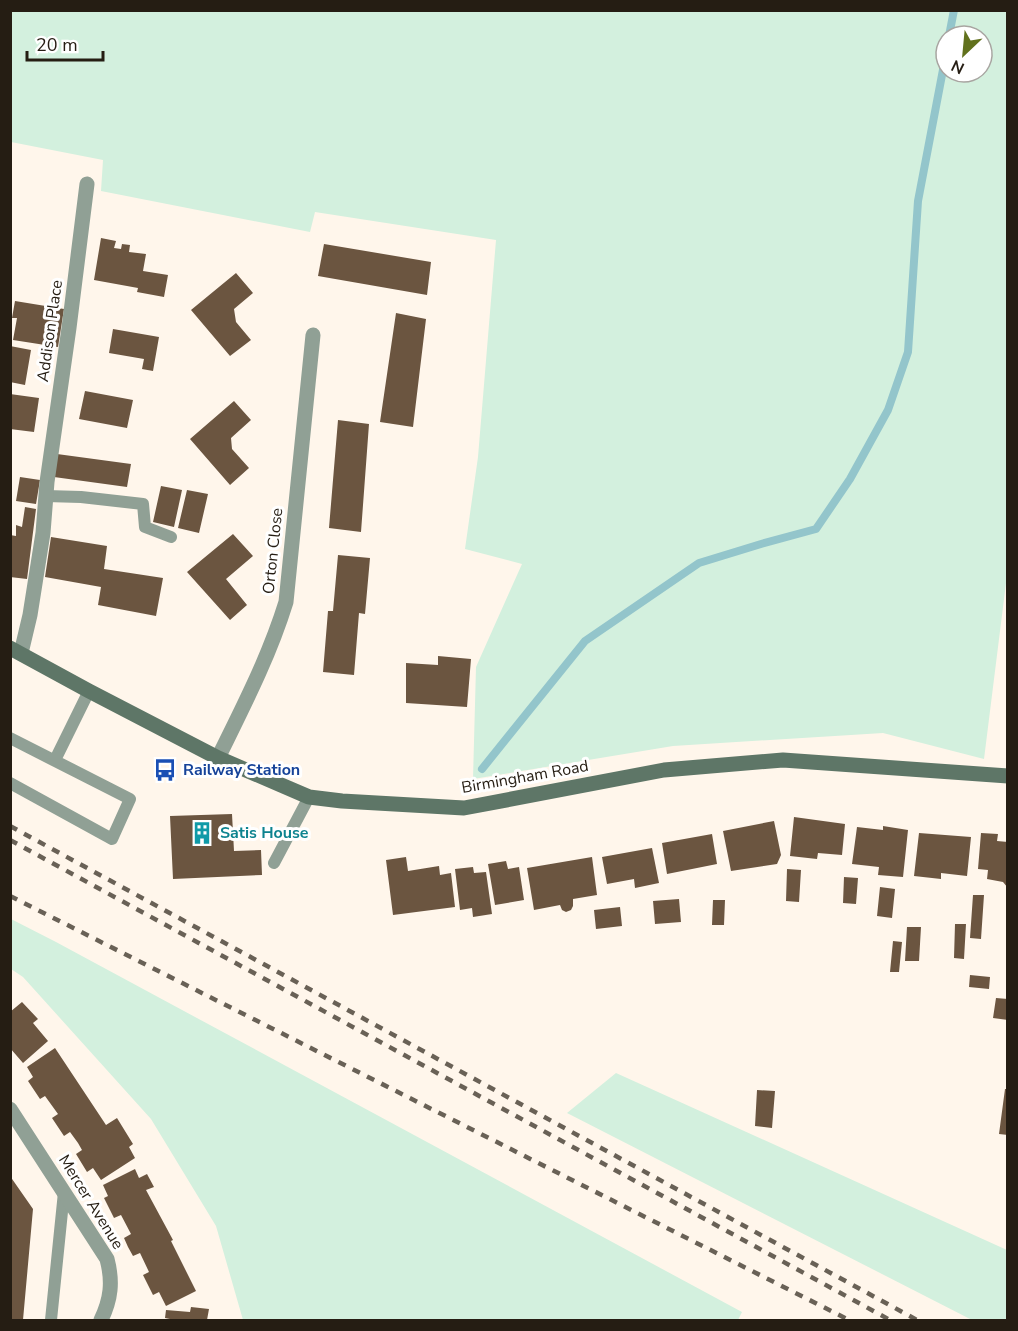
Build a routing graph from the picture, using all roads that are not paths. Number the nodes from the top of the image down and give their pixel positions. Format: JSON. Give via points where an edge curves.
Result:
{"nodes":[{"id":1,"x":87,"y":184,"type":"dead end"},
{"id":2,"x":313,"y":334,"type":"dead end"},
{"id":3,"x":46,"y":489,"type":"junction"},
{"id":4,"x":171,"y":537,"type":"dead end"},
{"id":5,"x":16,"y":651,"type":"edge"},
{"id":6,"x":89,"y":691,"type":"junction"},
{"id":7,"x":10,"y":738,"type":"edge"},
{"id":8,"x":218,"y":758,"type":"junction"},
{"id":9,"x":55,"y":760,"type":"junction"},
{"id":10,"x":1008,"y":776,"type":"edge"},
{"id":11,"x":10,"y":783,"type":"edge"},
{"id":12,"x":309,"y":797,"type":"junction"},
{"id":13,"x":274,"y":863,"type":"dead end"},
{"id":14,"x":10,"y":1109,"type":"edge"},
{"id":15,"x":64,"y":1192,"type":"junction"},
{"id":16,"x":51,"y":1320,"type":"edge"},
{"id":17,"x":101,"y":1320,"type":"edge"}],
"edges":[{"from":1,"to":3,"type":"street","name":"Addison Place"},
{"from":2,"to":8,"type":"street","name":"Orton Close","via":[[286,602],[262,667]]},
{"from":3,"to":4,"type":"lane","via":[[143,504],[145,527]]},
{"from":3,"to":5,"type":"street","name":"Addison Place","via":[[30,615]]},
{"from":5,"to":6,"type":"main road","name":"Birmingham Road"},
{"from":6,"to":8,"type":"main road","name":"Birmingham Road"},
{"from":6,"to":9,"type":"lane"},
{"from":7,"to":9,"type":"lane"},
{"from":8,"to":12,"type":"main road","name":"Birmingham Road"},
{"from":9,"to":11,"type":"lane","via":[[130,799],[112,839]]},
{"from":10,"to":12,"type":"main road","name":"Birmingham Road","via":[[783,760],[664,770],[464,808]]},
{"from":12,"to":13,"type":"lane"},
{"from":14,"to":15,"type":"street","name":"Mercer Avenue"},
{"from":15,"to":16,"type":"lane"},
{"from":15,"to":17,"type":"street","name":"Mercer Avenue","via":[[107,1259],[111,1288]]}]}
